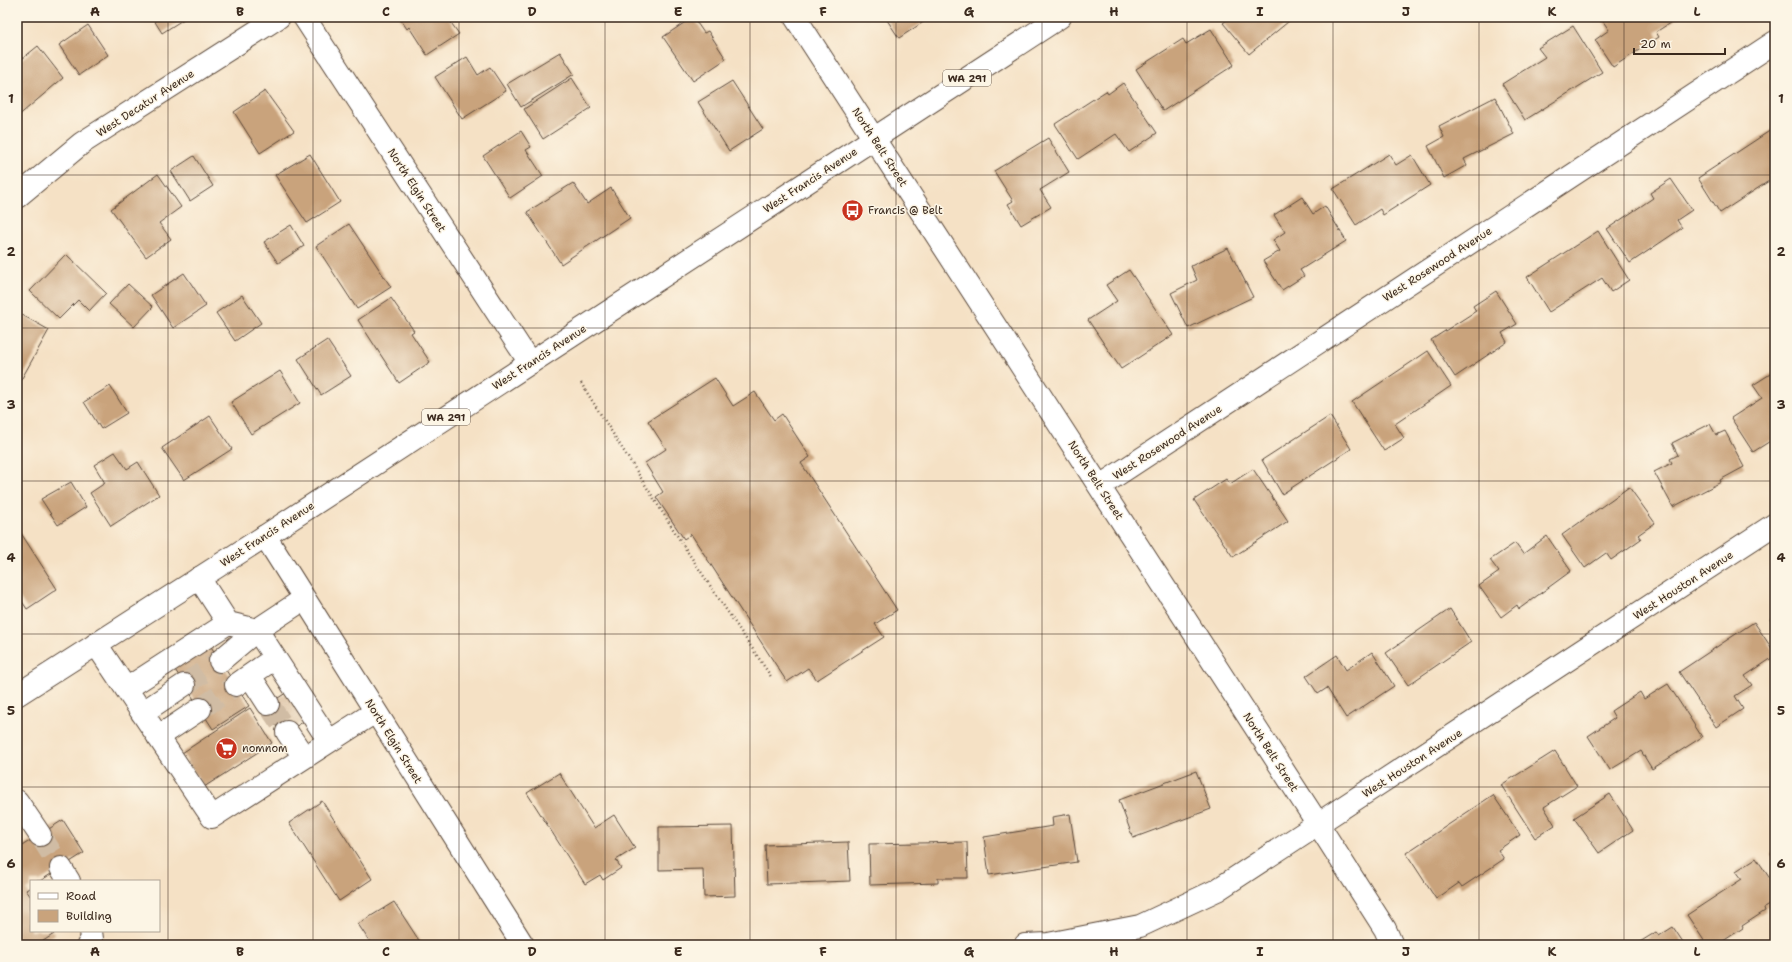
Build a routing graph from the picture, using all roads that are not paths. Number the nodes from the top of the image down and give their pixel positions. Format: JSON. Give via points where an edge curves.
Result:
{"nodes":[{"id":1,"x":279,"y":17,"type":"edge"},
{"id":2,"x":304,"y":17,"type":"edge"},
{"id":3,"x":795,"y":17,"type":"edge"},
{"id":4,"x":1060,"y":17,"type":"edge"},
{"id":5,"x":1775,"y":42,"type":"edge"},
{"id":6,"x":875,"y":139,"type":"junction"},
{"id":7,"x":17,"y":197,"type":"edge"},
{"id":8,"x":530,"y":362,"type":"junction"},
{"id":9,"x":1100,"y":486,"type":"junction"},
{"id":10,"x":1775,"y":524,"type":"edge"},
{"id":11,"x":265,"y":536,"type":"junction"},
{"id":12,"x":199,"y":578,"type":"junction"},
{"id":13,"x":304,"y":599,"type":"junction"},
{"id":14,"x":228,"y":623,"type":"junction"},
{"id":15,"x":257,"y":630,"type":"junction"},
{"id":16,"x":96,"y":644,"type":"junction"},
{"id":17,"x":275,"y":658,"type":"junction"},
{"id":18,"x":220,"y":661,"type":"tunnel mouth"},
{"id":19,"x":184,"y":685,"type":"tunnel mouth"},
{"id":20,"x":126,"y":689,"type":"junction"},
{"id":21,"x":17,"y":695,"type":"edge"},
{"id":22,"x":268,"y":704,"type":"tunnel mouth"},
{"id":23,"x":200,"y":709,"type":"tunnel mouth"},
{"id":24,"x":376,"y":712,"type":"junction"},
{"id":25,"x":142,"y":713,"type":"junction"},
{"id":26,"x":287,"y":732,"type":"tunnel mouth"},
{"id":27,"x":158,"y":737,"type":"junction"},
{"id":28,"x":329,"y":741,"type":"junction"},
{"id":29,"x":304,"y":757,"type":"junction"},
{"id":30,"x":17,"y":801,"type":"edge"},
{"id":31,"x":1318,"y":824,"type":"junction"},
{"id":32,"x":40,"y":835,"type":"tunnel mouth"},
{"id":33,"x":91,"y":932,"type":"edge"},
{"id":34,"x":88,"y":945,"type":"edge"},
{"id":35,"x":523,"y":945,"type":"edge"},
{"id":36,"x":1025,"y":945,"type":"edge"},
{"id":37,"x":1392,"y":945,"type":"edge"}],
"edges":[{"from":1,"to":7,"type":"street","name":"West Decatur Avenue","via":[[82,143]]},
{"from":2,"to":8,"type":"street","name":"North Elgin Street"},
{"from":3,"to":6,"type":"street","name":"North Belt Street"},
{"from":4,"to":6,"type":"street","name":"West Francis Avenue","number":"WA 291"},
{"from":5,"to":9,"type":"street","name":"West Rosewood Avenue"},
{"from":6,"to":8,"type":"street","name":"West Francis Avenue","number":"WA 291"},
{"from":6,"to":9,"type":"street","name":"North Belt Street"},
{"from":8,"to":11,"type":"street","name":"West Francis Avenue","number":"WA 291"},
{"from":9,"to":31,"type":"street","name":"North Belt Street"},
{"from":10,"to":31,"type":"street","name":"West Houston Avenue"},
{"from":11,"to":12,"type":"street","name":"West Francis Avenue","number":"WA 291"},
{"from":11,"to":13,"type":"street","name":"North Elgin Street"},
{"from":12,"to":14,"type":"street"},
{"from":12,"to":16,"type":"street","name":"West Francis Avenue","number":"WA 291"},
{"from":13,"to":15,"type":"street"},
{"from":13,"to":24,"type":"street","name":"North Elgin Street"},
{"from":14,"to":15,"type":"street"},
{"from":14,"to":20,"type":"street"},
{"from":15,"to":17,"type":"street"},
{"from":15,"to":18,"type":"street"},
{"from":16,"to":20,"type":"street"},
{"from":16,"to":21,"type":"street","name":"West Francis Avenue","number":"WA 291"},
{"from":17,"to":22,"type":"street","via":[[243,680]]},
{"from":17,"to":28,"type":"street"},
{"from":19,"to":25,"type":"street"},
{"from":20,"to":25,"type":"street"},
{"from":23,"to":27,"type":"street"},
{"from":24,"to":28,"type":"street"},
{"from":24,"to":35,"type":"street","name":"North Elgin Street"},
{"from":25,"to":27,"type":"street"},
{"from":26,"to":29,"type":"street"},
{"from":27,"to":29,"type":"street","via":[[212,817]]},
{"from":28,"to":29,"type":"street"},
{"from":30,"to":32,"type":"street"},
{"from":31,"to":36,"type":"street","name":"West Houston Avenue","via":[[1217,890],[1140,926],[1048,944]]},
{"from":31,"to":37,"type":"street","name":"North Belt Street","via":[[1385,929]]},
{"from":33,"to":34,"type":"street","via":[[92,939]]}]}
